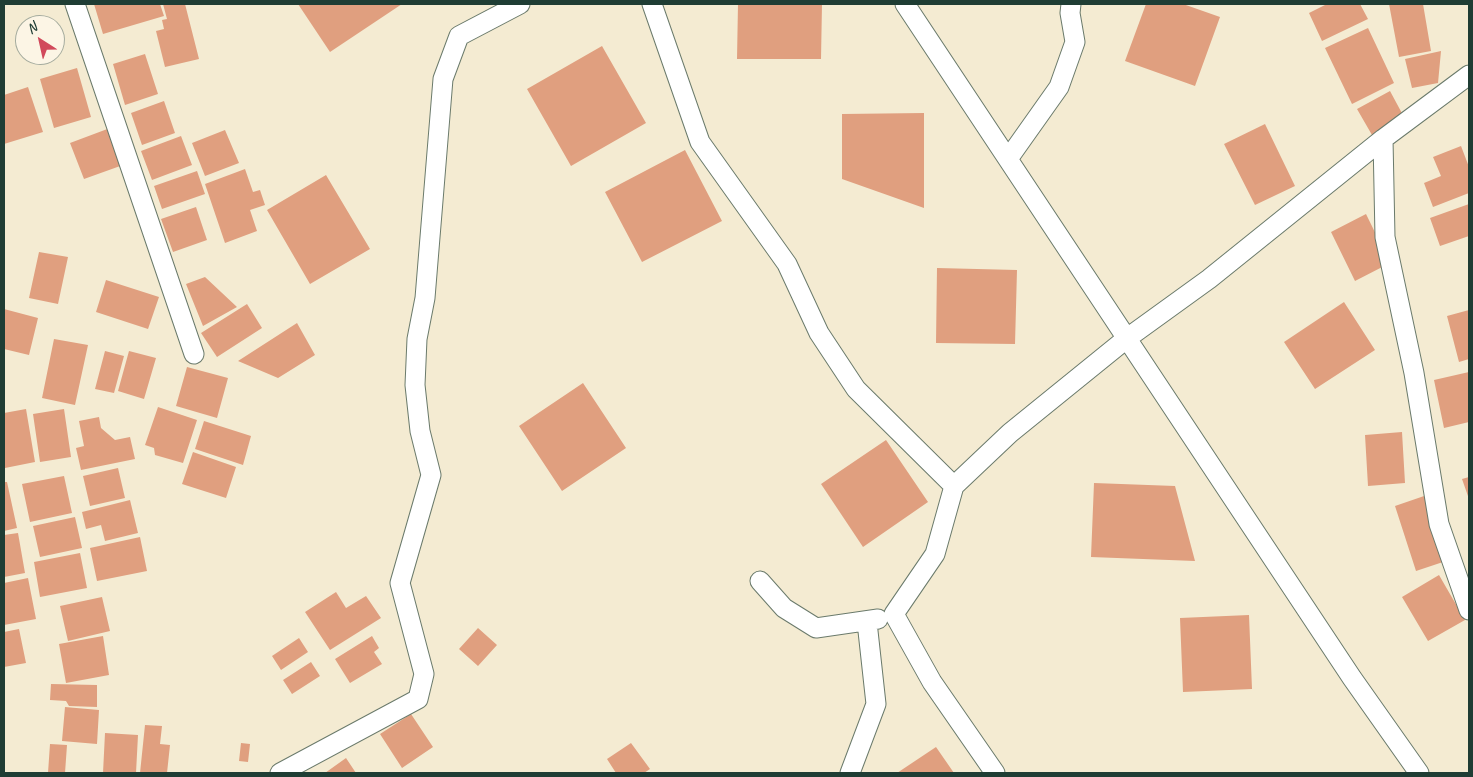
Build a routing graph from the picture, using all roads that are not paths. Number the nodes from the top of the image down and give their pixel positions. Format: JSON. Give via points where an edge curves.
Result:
{"nodes":[{"id":1,"x":75,"y":4,"type":"edge"},
{"id":2,"x":520,"y":4,"type":"edge"},
{"id":3,"x":652,"y":4,"type":"edge"},
{"id":4,"x":905,"y":4,"type":"edge"},
{"id":5,"x":1071,"y":4,"type":"edge"},
{"id":6,"x":1469,"y":75,"type":"edge"},
{"id":7,"x":1384,"y":139,"type":"junction"},
{"id":8,"x":1008,"y":160,"type":"junction"},
{"id":9,"x":1126,"y":339,"type":"junction"},
{"id":10,"x":194,"y":354,"type":"dead end"},
{"id":11,"x":954,"y":486,"type":"junction"},
{"id":12,"x":760,"y":580,"type":"dead end"},
{"id":13,"x":1469,"y":610,"type":"edge"},
{"id":14,"x":894,"y":614,"type":"junction"},
{"id":15,"x":867,"y":622,"type":"junction"},
{"id":16,"x":280,"y":773,"type":"edge"},
{"id":17,"x":850,"y":773,"type":"edge"},
{"id":18,"x":995,"y":773,"type":"edge"},
{"id":19,"x":1419,"y":773,"type":"edge"}],
"edges":[{"from":1,"to":10,"type":"street"},
{"from":2,"to":16,"type":"street","via":[[459,36],[443,79],[415,385],[420,431],[431,475],[400,583],[424,674],[418,699]]},
{"from":3,"to":11,"type":"street","via":[[700,142],[787,264],[819,333],[856,389]]},
{"from":4,"to":8,"type":"street"},
{"from":5,"to":8,"type":"street","via":[[1075,42],[1059,87]]},
{"from":6,"to":7,"type":"street"},
{"from":7,"to":9,"type":"street","via":[[1209,279]]},
{"from":7,"to":13,"type":"street","via":[[1385,237],[1414,373],[1439,524]]},
{"from":8,"to":9,"type":"street"},
{"from":9,"to":11,"type":"street","via":[[1010,433]]},
{"from":9,"to":19,"type":"street"},
{"from":11,"to":14,"type":"street","via":[[935,554]]},
{"from":12,"to":15,"type":"street","via":[[784,608],[816,628]]},
{"from":14,"to":15,"type":"street"},
{"from":14,"to":18,"type":"street","via":[[932,682]]},
{"from":15,"to":17,"type":"street","via":[[876,704]]}]}
